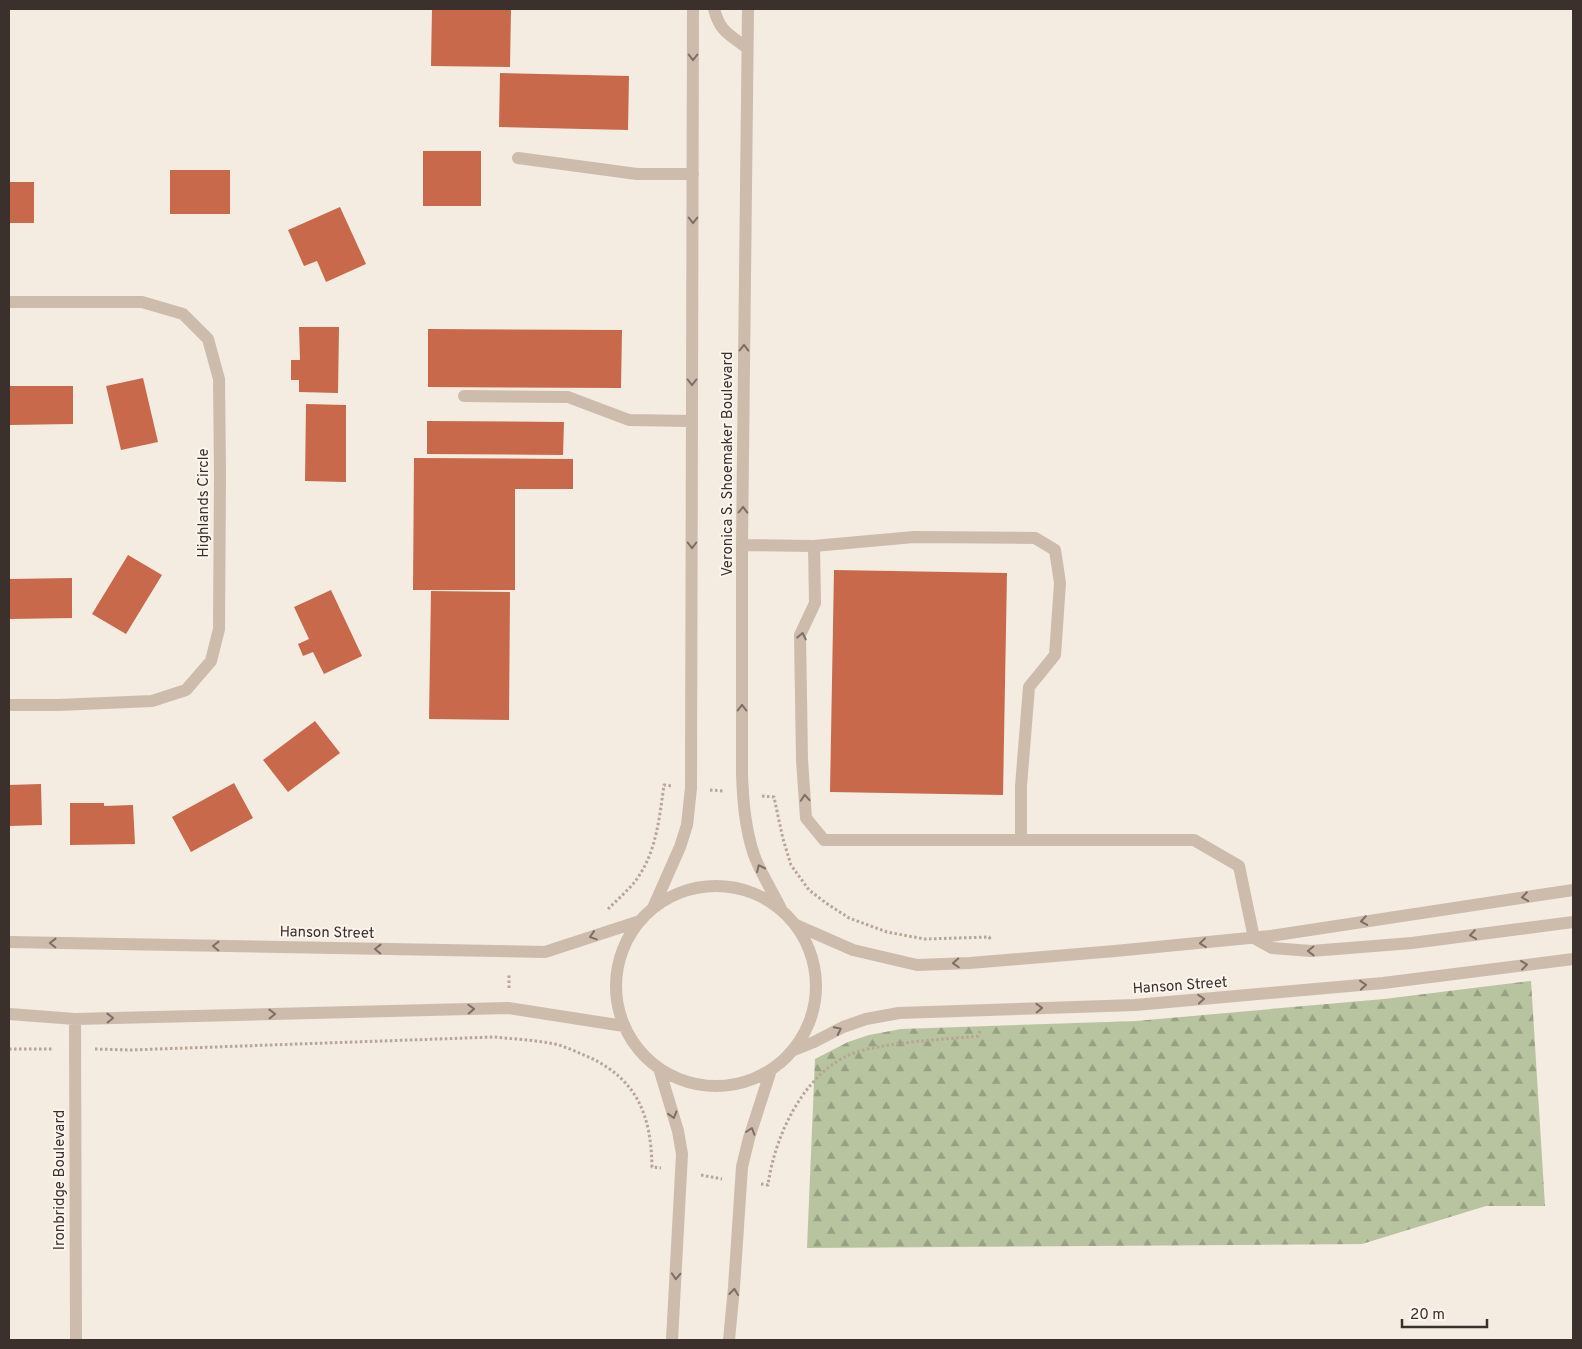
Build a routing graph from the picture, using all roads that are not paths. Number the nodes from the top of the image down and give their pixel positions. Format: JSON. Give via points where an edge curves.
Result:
{"nodes":[{"id":1,"x":693,"y":9,"type":"edge"},
{"id":2,"x":714,"y":9,"type":"edge"},
{"id":3,"x":748,"y":9,"type":"edge"},
{"id":4,"x":747,"y":48,"type":"junction"},
{"id":5,"x":518,"y":158,"type":"dead end"},
{"id":6,"x":693,"y":174,"type":"junction"},
{"id":7,"x":9,"y":302,"type":"edge"},
{"id":8,"x":464,"y":396,"type":"dead end"},
{"id":9,"x":692,"y":421,"type":"junction"},
{"id":10,"x":742,"y":544,"type":"junction"},
{"id":11,"x":814,"y":546,"type":"junction"},
{"id":12,"x":9,"y":705,"type":"edge"},
{"id":13,"x":1021,"y":840,"type":"junction"},
{"id":14,"x":1573,"y":890,"type":"edge"},
{"id":15,"x":653,"y":908,"type":"junction"},
{"id":16,"x":782,"y":911,"type":"junction"},
{"id":17,"x":640,"y":921,"type":"junction"},
{"id":18,"x":1573,"y":922,"type":"edge"},
{"id":19,"x":796,"y":925,"type":"junction"},
{"id":20,"x":1254,"y":938,"type":"junction"},
{"id":21,"x":9,"y":942,"type":"edge"},
{"id":22,"x":1573,"y":959,"type":"edge"},
{"id":23,"x":9,"y":1014,"type":"edge"},
{"id":24,"x":75,"y":1019,"type":"junction"},
{"id":25,"x":624,"y":1026,"type":"junction"},
{"id":26,"x":794,"y":1050,"type":"junction"},
{"id":27,"x":659,"y":1068,"type":"junction"},
{"id":28,"x":771,"y":1070,"type":"junction"},
{"id":29,"x":76,"y":1340,"type":"edge"},
{"id":30,"x":672,"y":1340,"type":"edge"},
{"id":31,"x":728,"y":1340,"type":"edge"}],
"edges":[{"from":1,"to":6,"type":"street","one_way":true},
{"from":2,"to":4,"type":"street","via":[[722,29]]},
{"from":3,"to":4,"type":"street","name":"Veronica S. Shoemaker Boulevard"},
{"from":10,"to":4,"type":"street","name":"Veronica S. Shoemaker Boulevard","one_way":true},
{"from":5,"to":6,"type":"street","via":[[637,174]]},
{"from":6,"to":9,"type":"street","one_way":true},
{"from":7,"to":12,"type":"street","name":"Highlands Circle","via":[[142,302],[183,314],[208,339],[219,379],[220,474],[218,630],[211,661],[186,690],[152,701]]},
{"from":8,"to":9,"type":"street","via":[[568,397],[629,420]]},
{"from":9,"to":15,"type":"street","one_way":true,"via":[[691,788],[687,825]]},
{"from":10,"to":11,"type":"street"},
{"from":16,"to":10,"type":"street","name":"Veronica S. Shoemaker Boulevard","one_way":true,"via":[[754,856],[744,812]]},
{"from":13,"to":11,"type":"street","one_way":true,"via":[[824,840],[806,818],[800,635],[815,603]]},
{"from":11,"to":13,"type":"street","via":[[914,537],[1035,538],[1055,550],[1060,583],[1055,655],[1029,687],[1021,786]]},
{"from":13,"to":20,"type":"street","via":[[1194,840],[1239,866]]},
{"from":14,"to":20,"type":"street","name":"Hanson Street","one_way":true},
{"from":15,"to":16,"type":"street","name":"Hanson Street","via":[[677,894],[704,887],[732,887],[759,896]]},
{"from":15,"to":17,"type":"street","name":"Hanson Street"},
{"from":16,"to":19,"type":"street","name":"Hanson Street"},
{"from":17,"to":21,"type":"street","name":"Hanson Street","one_way":true,"via":[[545,952]]},
{"from":17,"to":25,"type":"street","name":"Hanson Street","via":[[625,944],[617,971],[616,999]]},
{"from":18,"to":20,"type":"street","one_way":true,"via":[[1412,943],[1311,951],[1272,948]]},
{"from":20,"to":19,"type":"street","name":"Hanson Street","one_way":true,"via":[[917,965],[853,950]]},
{"from":19,"to":26,"type":"street","name":"Hanson Street","via":[[810,949],[816,975],[816,1002],[808,1027]]},
{"from":26,"to":22,"type":"street","name":"Hanson Street","one_way":true,"via":[[842,1027],[899,1013],[1135,1005],[1383,983]]},
{"from":23,"to":24,"type":"street"},
{"from":24,"to":25,"type":"street","one_way":true,"via":[[508,1008]]},
{"from":24,"to":29,"type":"street","name":"Ironbridge Boulevard"},
{"from":25,"to":27,"type":"street","name":"Hanson Street","via":[[638,1050]]},
{"from":26,"to":28,"type":"street","name":"Hanson Street"},
{"from":27,"to":28,"type":"street","name":"Hanson Street","via":[[686,1082],[715,1086],[744,1082]]},
{"from":27,"to":30,"type":"street","one_way":true,"via":[[682,1154]]},
{"from":31,"to":28,"type":"street","one_way":true,"via":[[742,1167]]}]}
